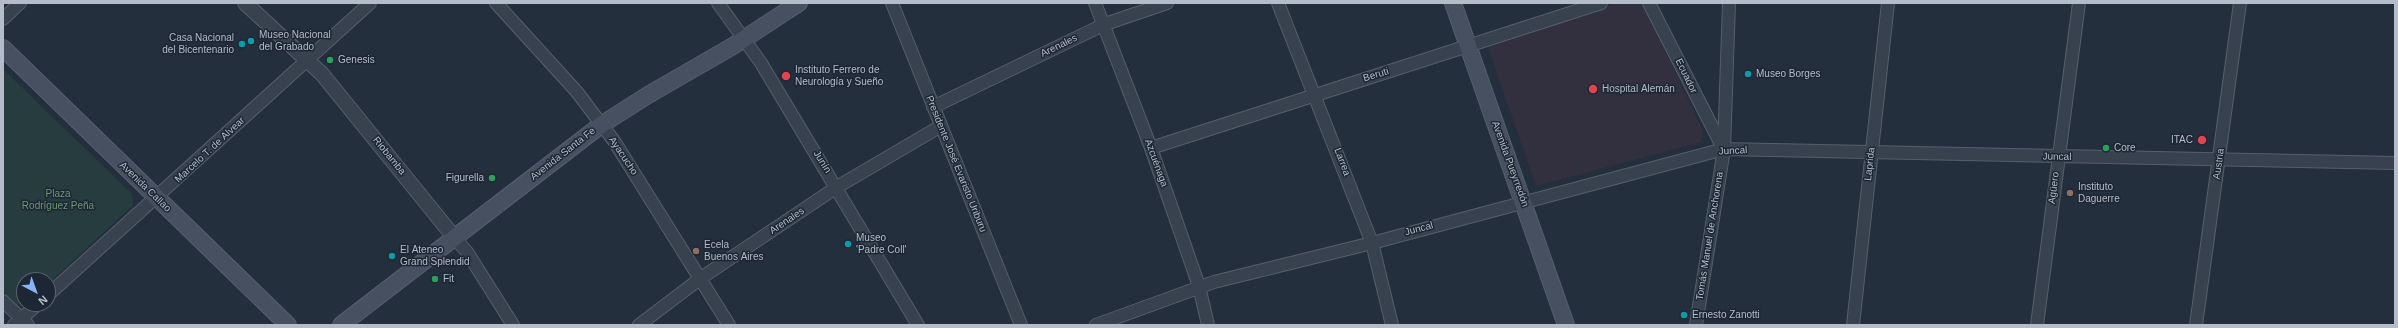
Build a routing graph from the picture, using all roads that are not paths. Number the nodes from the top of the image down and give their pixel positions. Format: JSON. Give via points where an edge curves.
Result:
{"nodes":[{"id":1,"x":20,"y":3,"type":"edge"},
{"id":2,"x":245,"y":3,"type":"edge"},
{"id":3,"x":370,"y":3,"type":"edge"},
{"id":4,"x":496,"y":3,"type":"edge"},
{"id":5,"x":718,"y":3,"type":"edge"},
{"id":6,"x":799,"y":3,"type":"edge"},
{"id":7,"x":892,"y":3,"type":"edge"},
{"id":8,"x":1096,"y":3,"type":"edge"},
{"id":9,"x":1167,"y":3,"type":"edge"},
{"id":10,"x":1278,"y":3,"type":"edge"},
{"id":11,"x":1453,"y":3,"type":"edge"},
{"id":12,"x":1601,"y":3,"type":"edge"},
{"id":13,"x":1649,"y":3,"type":"edge"},
{"id":14,"x":1730,"y":3,"type":"edge"},
{"id":15,"x":1888,"y":3,"type":"edge"},
{"id":16,"x":2078,"y":3,"type":"edge"},
{"id":17,"x":2240,"y":3,"type":"edge"},
{"id":18,"x":3,"y":19,"type":"edge"},
{"id":19,"x":1105,"y":24,"type":"junction"},
{"id":20,"x":744,"y":39,"type":"junction"},
{"id":21,"x":1469,"y":46,"type":"junction"},
{"id":22,"x":3,"y":48,"type":"edge"},
{"id":23,"x":308,"y":60,"type":"junction"},
{"id":24,"x":1315,"y":94,"type":"junction"},
{"id":25,"x":1725,"y":103,"type":"junction"},
{"id":26,"x":1700,"y":105,"type":"junction"},
{"id":27,"x":933,"y":108,"type":"junction"},
{"id":28,"x":601,"y":125,"type":"junction"},
{"id":29,"x":941,"y":126,"type":"junction"},
{"id":30,"x":1151,"y":148,"type":"junction"},
{"id":31,"x":1724,"y":149,"type":"junction"},
{"id":32,"x":1871,"y":154,"type":"junction"},
{"id":33,"x":2058,"y":157,"type":"junction"},
{"id":34,"x":2219,"y":160,"type":"junction"},
{"id":35,"x":2395,"y":163,"type":"edge"},
{"id":36,"x":837,"y":186,"type":"junction"},
{"id":37,"x":157,"y":198,"type":"junction"},
{"id":38,"x":1524,"y":202,"type":"junction"},
{"id":39,"x":454,"y":237,"type":"junction"},
{"id":40,"x":1372,"y":243,"type":"junction"},
{"id":41,"x":701,"y":278,"type":"junction"},
{"id":42,"x":1199,"y":286,"type":"junction"},
{"id":43,"x":56,"y":288,"type":"edge"},
{"id":44,"x":3,"y":301,"type":"edge"},
{"id":45,"x":31,"y":312,"type":"edge"},
{"id":46,"x":21,"y":323,"type":"edge"},
{"id":47,"x":288,"y":325,"type":"edge"},
{"id":48,"x":341,"y":325,"type":"edge"},
{"id":49,"x":513,"y":325,"type":"edge"},
{"id":50,"x":639,"y":325,"type":"edge"},
{"id":51,"x":729,"y":325,"type":"edge"},
{"id":52,"x":918,"y":325,"type":"edge"},
{"id":53,"x":1021,"y":325,"type":"edge"},
{"id":54,"x":1096,"y":325,"type":"edge"},
{"id":55,"x":1208,"y":325,"type":"edge"},
{"id":56,"x":1392,"y":325,"type":"edge"},
{"id":57,"x":1566,"y":325,"type":"edge"},
{"id":58,"x":1696,"y":325,"type":"edge"},
{"id":59,"x":1853,"y":325,"type":"edge"},
{"id":60,"x":2036,"y":325,"type":"edge"},
{"id":61,"x":2196,"y":325,"type":"edge"}],
"edges":[{"from":1,"to":18,"type":"street"},
{"from":2,"to":23,"type":"street","name":"Riobamba"},
{"from":3,"to":23,"type":"street","name":"Marcelo T. de Alvear"},
{"from":4,"to":28,"type":"street","name":"Ayacucho","via":[[577,92]]},
{"from":5,"to":20,"type":"street","name":"Junín"},
{"from":6,"to":20,"type":"main road","name":"Avenida Santa Fe"},
{"from":7,"to":27,"type":"street","name":"Presidente José Evaristo Uriburu"},
{"from":8,"to":19,"type":"street","name":"Azcuénaga"},
{"from":9,"to":19,"type":"street","name":"Arenales"},
{"from":10,"to":24,"type":"street","name":"Larrea"},
{"from":11,"to":21,"type":"main road","name":"Avenida Pueyrredón"},
{"from":12,"to":21,"type":"street","name":"Beruti"},
{"from":13,"to":26,"type":"street","name":"Ecuador"},
{"from":14,"to":25,"type":"street","name":"Tomás Manuel de Anchorena"},
{"from":15,"to":32,"type":"street","name":"Laprida"},
{"from":16,"to":33,"type":"street","name":"Agüero"},
{"from":17,"to":34,"type":"street","name":"Austria"},
{"from":19,"to":27,"type":"street","name":"Arenales"},
{"from":19,"to":30,"type":"street","name":"Azcuénaga"},
{"from":20,"to":28,"type":"main road","name":"Avenida Santa Fe"},
{"from":20,"to":36,"type":"street","name":"Junín"},
{"from":21,"to":24,"type":"street","name":"Beruti"},
{"from":21,"to":38,"type":"main road","name":"Avenida Pueyrredón"},
{"from":22,"to":37,"type":"main road","name":"Avenida Callao"},
{"from":23,"to":37,"type":"street","name":"Marcelo T. de Alvear"},
{"from":23,"to":39,"type":"street","name":"Riobamba","via":[[332,85]]},
{"from":24,"to":30,"type":"street","name":"Beruti"},
{"from":24,"to":40,"type":"street","name":"Larrea"},
{"from":25,"to":26,"type":"street","via":[[1715,112]]},
{"from":25,"to":31,"type":"street","name":"Tomás Manuel de Anchorena"},
{"from":26,"to":31,"type":"street","name":"Ecuador"},
{"from":27,"to":29,"type":"street","name":"Presidente José Evaristo Uriburu"},
{"from":28,"to":39,"type":"main road","name":"Avenida Santa Fe"},
{"from":28,"to":41,"type":"street","name":"Ayacucho","via":[[614,141]]},
{"from":29,"to":36,"type":"street","name":"Arenales"},
{"from":29,"to":53,"type":"street","name":"Presidente José Evaristo Uriburu"},
{"from":30,"to":42,"type":"street","name":"Azcuénaga"},
{"from":31,"to":32,"type":"street","name":"Juncal"},
{"from":31,"to":38,"type":"street","name":"Juncal"},
{"from":31,"to":58,"type":"street","name":"Tomás Manuel de Anchorena"},
{"from":32,"to":33,"type":"street","name":"Juncal"},
{"from":32,"to":59,"type":"street","name":"Laprida"},
{"from":33,"to":34,"type":"street","name":"Juncal"},
{"from":33,"to":60,"type":"street","name":"Agüero"},
{"from":34,"to":35,"type":"street","name":"Juncal"},
{"from":34,"to":61,"type":"street","name":"Austria"},
{"from":36,"to":41,"type":"street","name":"Arenales"},
{"from":36,"to":52,"type":"street","name":"Junín"},
{"from":37,"to":43,"type":"street","name":"Marcelo T. de Alvear"},
{"from":37,"to":47,"type":"main road","name":"Avenida Callao"},
{"from":38,"to":40,"type":"street","name":"Juncal"},
{"from":38,"to":57,"type":"main road","name":"Avenida Pueyrredón"},
{"from":39,"to":48,"type":"main road","name":"Avenida Santa Fe"},
{"from":39,"to":49,"type":"street","name":"Riobamba","via":[[467,252]]},
{"from":40,"to":42,"type":"street","name":"Juncal"},
{"from":40,"to":56,"type":"street","name":"Larrea"},
{"from":41,"to":50,"type":"street","name":"Arenales"},
{"from":41,"to":51,"type":"street","name":"Ayacucho"},
{"from":42,"to":54,"type":"street","name":"Juncal"},
{"from":42,"to":55,"type":"street","name":"Azcuénaga"},
{"from":44,"to":46,"type":"street"},
{"from":45,"to":46,"type":"street"}]}
